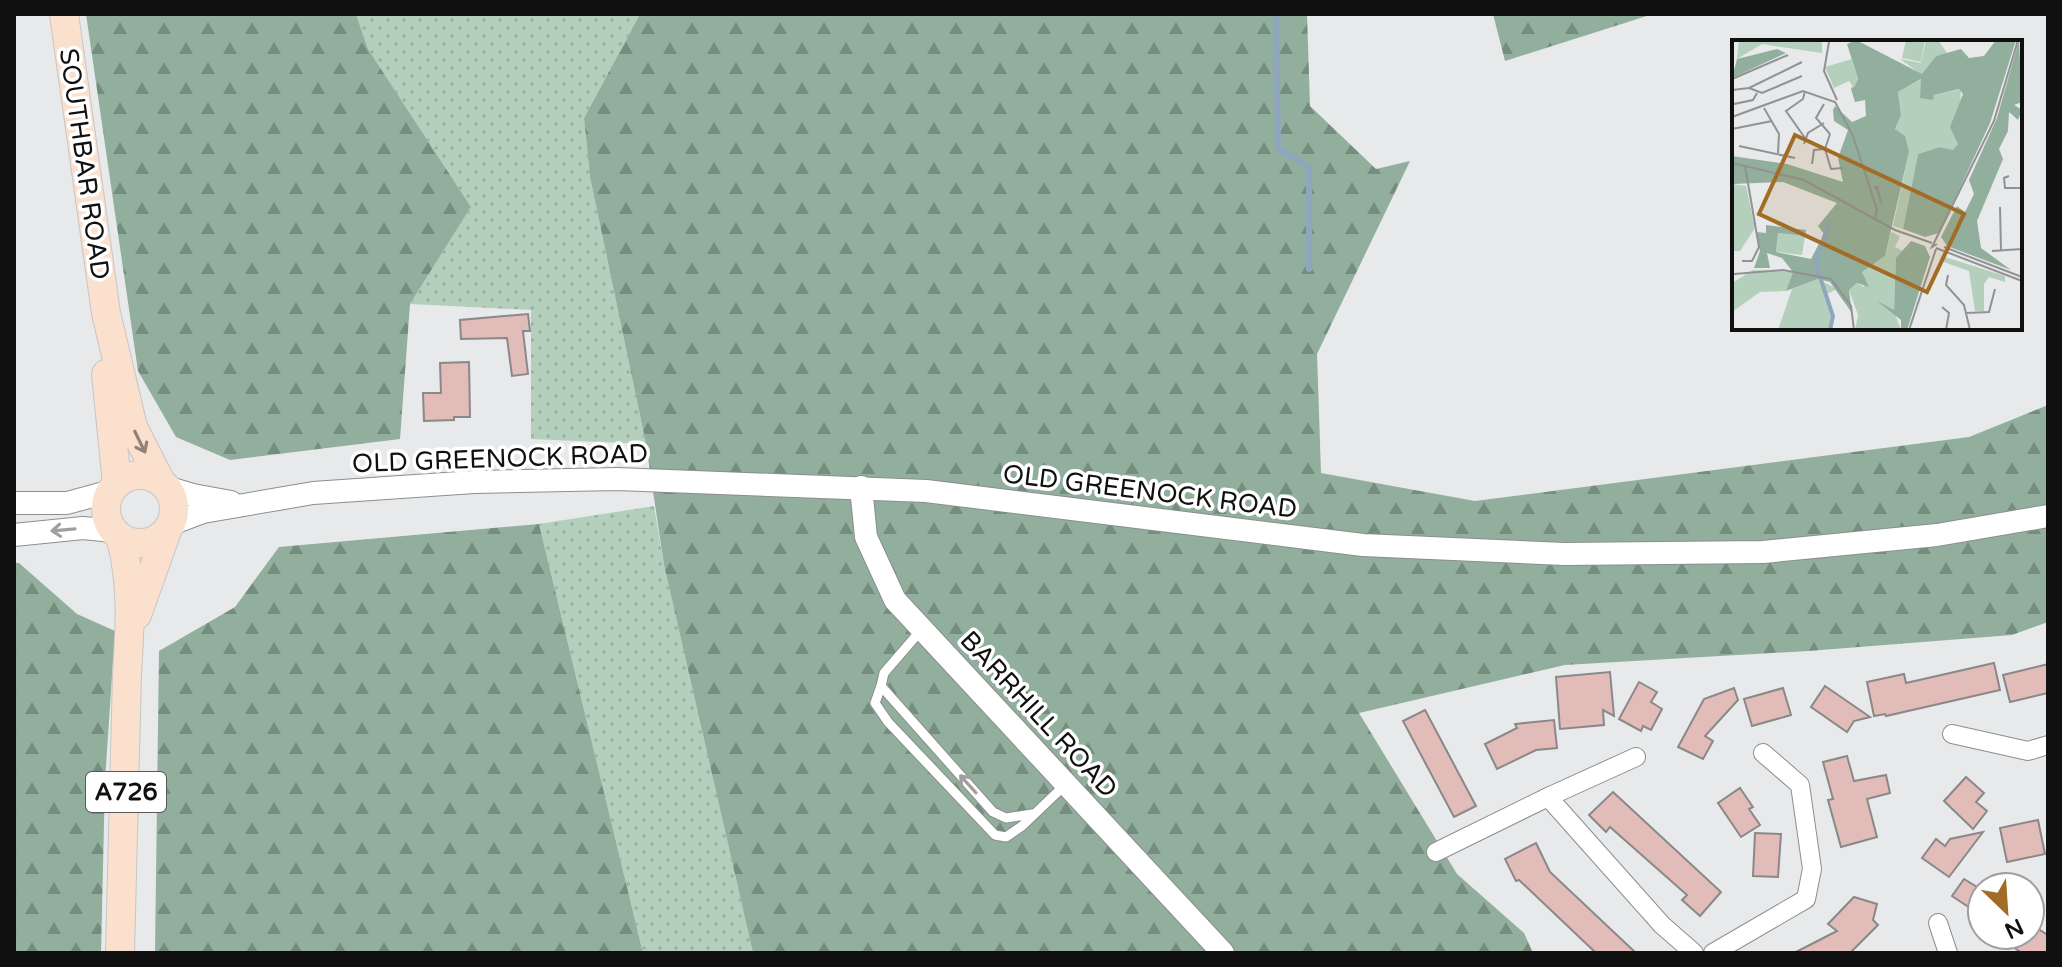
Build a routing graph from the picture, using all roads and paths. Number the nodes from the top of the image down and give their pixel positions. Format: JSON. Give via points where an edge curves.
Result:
{"nodes":[{"id":1,"x":64,"y":14,"type":"edge"},
{"id":2,"x":106,"y":313,"type":"junction"},
{"id":3,"x":163,"y":485,"type":"junction"},
{"id":4,"x":114,"y":487,"type":"junction"},
{"id":5,"x":861,"y":487,"type":"junction"},
{"id":6,"x":14,"y":503,"type":"edge"},
{"id":7,"x":244,"y":504,"type":"junction"},
{"id":8,"x":2048,"y":516,"type":"edge"},
{"id":9,"x":169,"y":527,"type":"junction"},
{"id":10,"x":14,"y":535,"type":"edge"},
{"id":11,"x":117,"y":535,"type":"junction"},
{"id":12,"x":922,"y":629,"type":"junction"},
{"id":13,"x":132,"y":631,"type":"junction"},
{"id":14,"x":881,"y":686,"type":"junction"},
{"id":15,"x":1952,"y":734,"type":"dead end"},
{"id":16,"x":2048,"y":745,"type":"edge"},
{"id":17,"x":1763,"y":753,"type":"dead end"},
{"id":18,"x":1636,"y":757,"type":"dead end"},
{"id":19,"x":1066,"y":784,"type":"junction"},
{"id":20,"x":1548,"y":797,"type":"junction"},
{"id":21,"x":1032,"y":814,"type":"junction"},
{"id":22,"x":1436,"y":852,"type":"dead end"},
{"id":23,"x":1938,"y":923,"type":"dead end"},
{"id":24,"x":120,"y":953,"type":"edge"},
{"id":25,"x":1223,"y":953,"type":"edge"},
{"id":26,"x":1694,"y":953,"type":"edge"},
{"id":27,"x":1713,"y":953,"type":"edge"},
{"id":28,"x":1948,"y":953,"type":"edge"}],
"edges":[{"from":1,"to":2,"type":"main road","name":"SOUTHBAR ROAD"},
{"from":2,"to":3,"type":"main road","name":"SOUTHBAR ROAD","one_way":true,"via":[[133,427]]},
{"from":2,"to":4,"type":"main road","name":"SOUTHBAR ROAD"},
{"from":3,"to":4,"type":"main road","via":[[139,475]]},
{"from":3,"to":7,"type":"street","name":"OLD GREENOCK ROAD"},
{"from":3,"to":9,"type":"main road","via":[[174,504]]},
{"from":4,"to":6,"type":"street","via":[[67,503]]},
{"from":4,"to":11,"type":"main road","via":[[105,511]]},
{"from":5,"to":7,"type":"street","name":"OLD GREENOCK ROAD","via":[[617,479],[474,482],[313,493]]},
{"from":5,"to":8,"type":"street","name":"OLD GREENOCK ROAD","via":[[1363,545],[1564,554],[1763,552],[1937,535]]},
{"from":5,"to":12,"type":"street","name":"BARRHILL ROAD","via":[[866,537],[895,600]]},
{"from":7,"to":9,"type":"street","name":"OLD GREENOCK ROAD","via":[[203,512]]},
{"from":9,"to":11,"type":"main road","via":[[160,538],[141,544]]},
{"from":9,"to":13,"type":"main road","number":"A726"},
{"from":11,"to":10,"type":"street","one_way":true,"via":[[83,528]]},
{"from":11,"to":13,"type":"main road","number":"A726","via":[[130,575]]},
{"from":12,"to":14,"type":"lane","via":[[884,673]]},
{"from":12,"to":19,"type":"street","name":"BARRHILL ROAD"},
{"from":13,"to":24,"type":"main road","number":"A726"},
{"from":21,"to":14,"type":"lane","one_way":true,"via":[[1006,818],[993,812]]},
{"from":14,"to":21,"type":"lane","via":[[875,703],[888,722],[982,825],[1006,837]]},
{"from":15,"to":16,"type":"street","via":[[2028,751]]},
{"from":17,"to":27,"type":"street","via":[[1800,785],[1812,869],[1806,899]]},
{"from":18,"to":20,"type":"street"},
{"from":19,"to":21,"type":"lane"},
{"from":19,"to":25,"type":"street","name":"BARRHILL ROAD"},
{"from":20,"to":22,"type":"street"},
{"from":20,"to":26,"type":"street","via":[[1662,925]]},
{"from":23,"to":28,"type":"street"}]}
